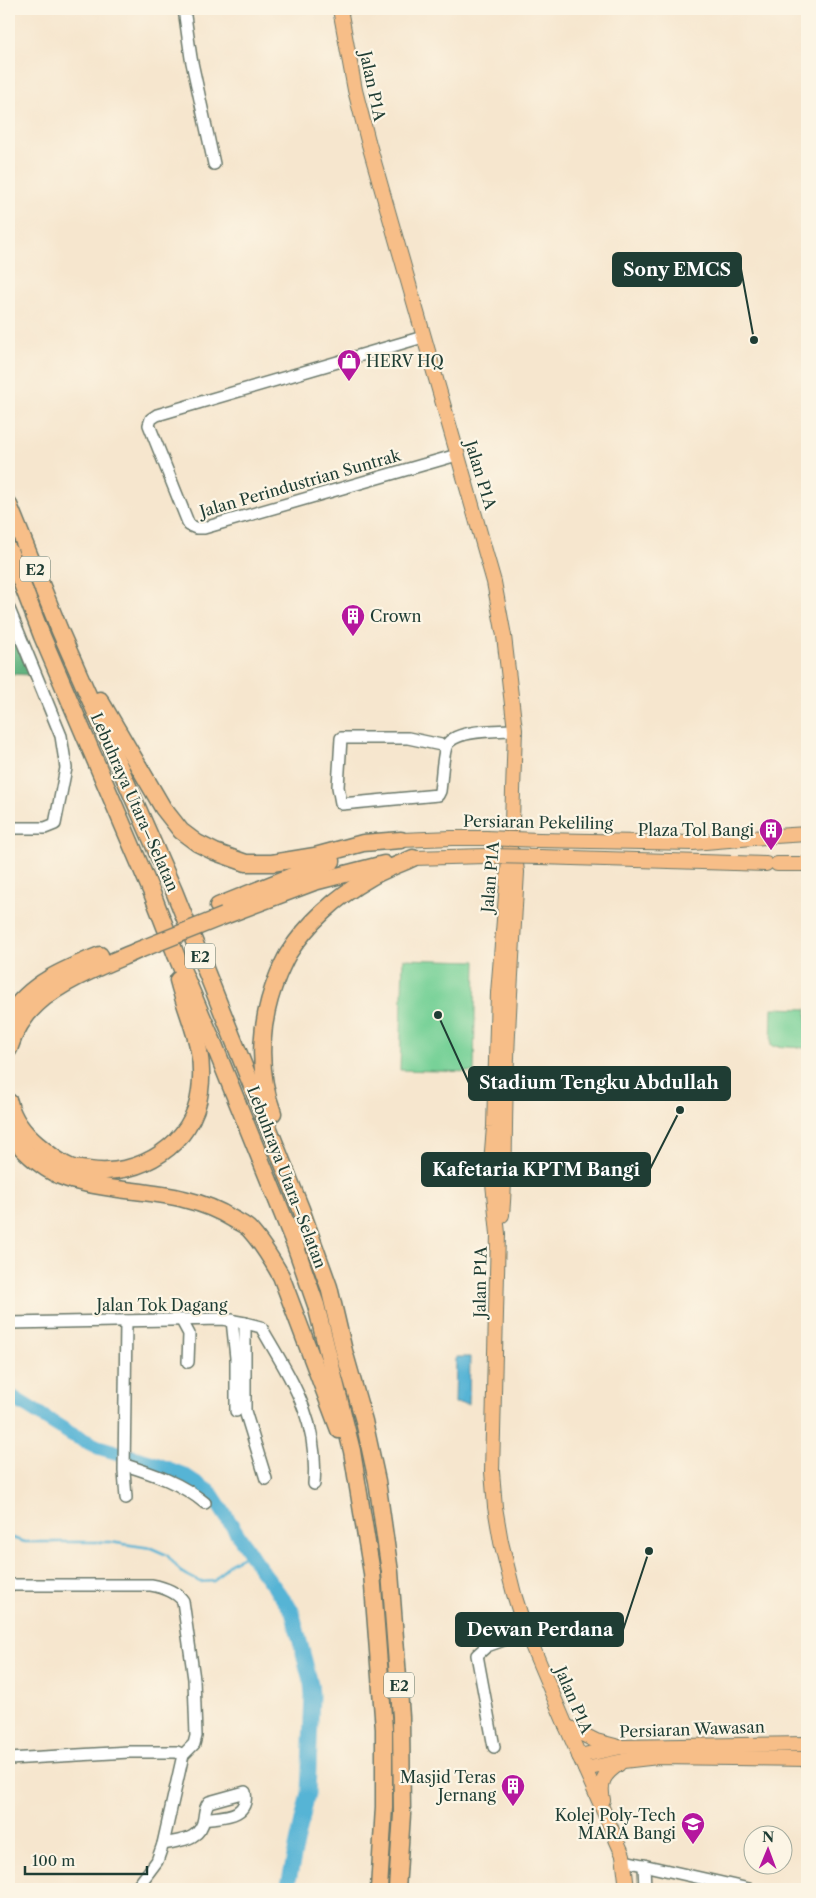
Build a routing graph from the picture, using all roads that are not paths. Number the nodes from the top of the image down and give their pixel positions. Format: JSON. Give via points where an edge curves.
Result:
{"nodes":[{"id":1,"x":184,"y":9,"type":"edge"},
{"id":2,"x":340,"y":9,"type":"edge"},
{"id":3,"x":214,"y":164,"type":"dead end"},
{"id":4,"x":423,"y":337,"type":"junction"},
{"id":5,"x":457,"y":455,"type":"junction"},
{"id":6,"x":9,"y":505,"type":"edge"},
{"id":7,"x":9,"y":550,"type":"edge"},
{"id":8,"x":9,"y":609,"type":"edge"},
{"id":9,"x":60,"y":631,"type":"junction"},
{"id":10,"x":515,"y":730,"type":"junction"},
{"id":11,"x":446,"y":746,"type":"junction"},
{"id":12,"x":9,"y":828,"type":"edge"},
{"id":13,"x":807,"y":834,"type":"edge"},
{"id":14,"x":401,"y":840,"type":"junction"},
{"id":15,"x":413,"y":858,"type":"junction"},
{"id":16,"x":807,"y":864,"type":"edge"},
{"id":17,"x":221,"y":911,"type":"junction"},
{"id":18,"x":137,"y":946,"type":"junction"},
{"id":19,"x":176,"y":955,"type":"junction"},
{"id":20,"x":9,"y":1016,"type":"edge"},
{"id":21,"x":9,"y":1049,"type":"edge"},
{"id":22,"x":9,"y":1102,"type":"edge"},
{"id":23,"x":9,"y":1133,"type":"edge"},
{"id":24,"x":329,"y":1287,"type":"junction"},
{"id":25,"x":232,"y":1320,"type":"junction"},
{"id":26,"x":126,"y":1321,"type":"junction"},
{"id":27,"x":182,"y":1321,"type":"junction"},
{"id":28,"x":9,"y":1322,"type":"edge"},
{"id":29,"x":245,"y":1323,"type":"junction"},
{"id":30,"x":188,"y":1362,"type":"dead end"},
{"id":31,"x":236,"y":1411,"type":"dead end"},
{"id":32,"x":125,"y":1458,"type":"junction"},
{"id":33,"x":355,"y":1469,"type":"junction"},
{"id":34,"x":266,"y":1480,"type":"dead end"},
{"id":35,"x":314,"y":1484,"type":"dead end"},
{"id":36,"x":126,"y":1498,"type":"dead end"},
{"id":37,"x":205,"y":1503,"type":"dead end"},
{"id":38,"x":9,"y":1585,"type":"edge"},
{"id":39,"x":526,"y":1632,"type":"junction"},
{"id":40,"x":566,"y":1726,"type":"junction"},
{"id":41,"x":494,"y":1746,"type":"dead end"},
{"id":42,"x":805,"y":1746,"type":"edge"},
{"id":43,"x":622,"y":1754,"type":"junction"},
{"id":44,"x":183,"y":1755,"type":"junction"},
{"id":45,"x":579,"y":1756,"type":"junction"},
{"id":46,"x":9,"y":1758,"type":"edge"},
{"id":47,"x":772,"y":1758,"type":"junction"},
{"id":48,"x":807,"y":1759,"type":"edge"},
{"id":49,"x":585,"y":1769,"type":"junction"},
{"id":50,"x":606,"y":1817,"type":"junction"},
{"id":51,"x":204,"y":1819,"type":"dead end"},
{"id":52,"x":163,"y":1844,"type":"junction"},
{"id":53,"x":625,"y":1861,"type":"junction"},
{"id":54,"x":644,"y":1865,"type":"junction"},
{"id":55,"x":728,"y":1887,"type":"edge"},
{"id":56,"x":139,"y":1888,"type":"edge"},
{"id":57,"x":379,"y":1889,"type":"edge"},
{"id":58,"x":398,"y":1889,"type":"edge"},
{"id":59,"x":627,"y":1889,"type":"edge"},
{"id":60,"x":645,"y":1889,"type":"edge"},
{"id":61,"x":749,"y":1889,"type":"edge"}],
"edges":[{"from":1,"to":3,"type":"street"},
{"from":2,"to":4,"type":"main road","name":"Jalan P1A","via":[[355,90]]},
{"from":4,"to":5,"type":"main road","name":"Jalan P1A"},
{"from":4,"to":5,"type":"street","name":"Jalan Perindustrian Suntrak","via":[[157,415],[149,425],[189,525],[196,528],[213,526]]},
{"from":5,"to":10,"type":"main road","name":"Jalan P1A","via":[[494,582]]},
{"from":6,"to":9,"type":"highway","name":"Lebuhraya Utara–Selatan","number":"E2"},
{"from":7,"to":19,"type":"highway","name":"Lebuhraya Utara–Selatan","number":"E2"},
{"from":8,"to":12,"type":"street","via":[[61,736],[66,768],[55,824],[45,828]]},
{"from":9,"to":14,"type":"highway","via":[[163,808],[181,831],[197,843],[229,858],[258,864],[293,860],[363,843]]},
{"from":9,"to":24,"type":"highway","name":"Lebuhraya Utara–Selatan","number":"E2","via":[[174,891]]},
{"from":10,"to":11,"type":"street","via":[[453,737]]},
{"from":10,"to":39,"type":"main road","name":"Jalan P1A","via":[[512,822],[517,872],[504,1129],[506,1164],[498,1234],[492,1472],[501,1542]]},
{"from":11,"to":11,"type":"street","via":[[438,795],[341,803],[338,787],[341,738],[408,738]]},
{"from":13,"to":14,"type":"main road","name":"Persiaran Pekeliling","bridge":true,"via":[[693,843],[486,838]]},
{"from":14,"to":17,"type":"highway","via":[[307,870]]},
{"from":15,"to":16,"type":"main road","bridge":true,"via":[[486,856]]},
{"from":15,"to":17,"type":"highway","via":[[378,864]]},
{"from":15,"to":24,"type":"highway","via":[[386,869],[351,890],[306,929],[286,956],[264,1018],[262,1043],[268,1101],[318,1242]]},
{"from":17,"to":18,"type":"highway"},
{"from":18,"to":20,"type":"highway","via":[[79,964],[44,981],[26,994]]},
{"from":18,"to":21,"type":"highway","via":[[83,974],[37,1004],[13,1037]]},
{"from":19,"to":22,"type":"highway","via":[[176,973],[201,1057],[202,1075],[194,1113],[174,1143],[132,1168],[104,1172],[71,1167],[58,1161],[31,1139],[17,1122]]},
{"from":19,"to":33,"type":"highway","name":"Lebuhraya Utara–Selatan","number":"E2","via":[[295,1245],[316,1305]]},
{"from":23,"to":33,"type":"highway","via":[[42,1165],[67,1179],[188,1199],[217,1209],[248,1228],[281,1276]]},
{"from":24,"to":58,"type":"highway","name":"Lebuhraya Utara–Selatan","number":"E2","via":[[366,1429],[390,1572],[401,1718],[402,1814]]},
{"from":25,"to":27,"type":"street","name":"Jalan Tok Dagang"},
{"from":25,"to":29,"type":"street","name":"Jalan Tok Dagang"},
{"from":25,"to":31,"type":"street"},
{"from":26,"to":27,"type":"street","name":"Jalan Tok Dagang"},
{"from":26,"to":28,"type":"street","name":"Jalan Tok Dagang"},
{"from":26,"to":32,"type":"street"},
{"from":27,"to":30,"type":"street","via":[[189,1334]]},
{"from":29,"to":34,"type":"street","name":"Jalan Tok Dagang","via":[[245,1411]]},
{"from":29,"to":35,"type":"street","via":[[261,1327],[296,1388],[313,1439]]},
{"from":32,"to":36,"type":"street"},
{"from":32,"to":37,"type":"street","via":[[191,1492]]},
{"from":33,"to":57,"type":"highway","name":"Lebuhraya Utara–Selatan","number":"E2","via":[[372,1573],[382,1689],[384,1807]]},
{"from":38,"to":44,"type":"street","via":[[151,1585],[179,1596],[184,1605],[196,1721],[194,1744]]},
{"from":39,"to":40,"type":"main road","name":"Jalan P1A"},
{"from":39,"to":41,"type":"street","via":[[487,1646],[477,1655]]},
{"from":40,"to":43,"type":"main road"},
{"from":40,"to":45,"type":"main road","name":"Jalan P1A"},
{"from":42,"to":43,"type":"main road","name":"Persiaran Wawasan"},
{"from":42,"to":47,"type":"main road"},
{"from":43,"to":45,"type":"main road","name":"Persiaran Wawasan"},
{"from":43,"to":47,"type":"main road","name":"Persiaran Wawasan"},
{"from":43,"to":49,"type":"main road","name":"Persiaran Wawasan"},
{"from":43,"to":50,"type":"main road","via":[[602,1781],[600,1790]]},
{"from":44,"to":46,"type":"street","via":[[177,1752],[129,1752]]},
{"from":44,"to":52,"type":"street"},
{"from":45,"to":49,"type":"main road","name":"Jalan P1A"},
{"from":47,"to":48,"type":"main road","name":"Persiaran Wawasan"},
{"from":49,"to":50,"type":"main road","name":"Jalan P1A"},
{"from":50,"to":53,"type":"main road"},
{"from":51,"to":52,"type":"street","via":[[199,1833]]},
{"from":52,"to":56,"type":"street","via":[[157,1861]]},
{"from":53,"to":54,"type":"street"},
{"from":53,"to":59,"type":"main road"},
{"from":54,"to":55,"type":"street"},
{"from":54,"to":60,"type":"street"},
{"from":55,"to":61,"type":"street"}]}
